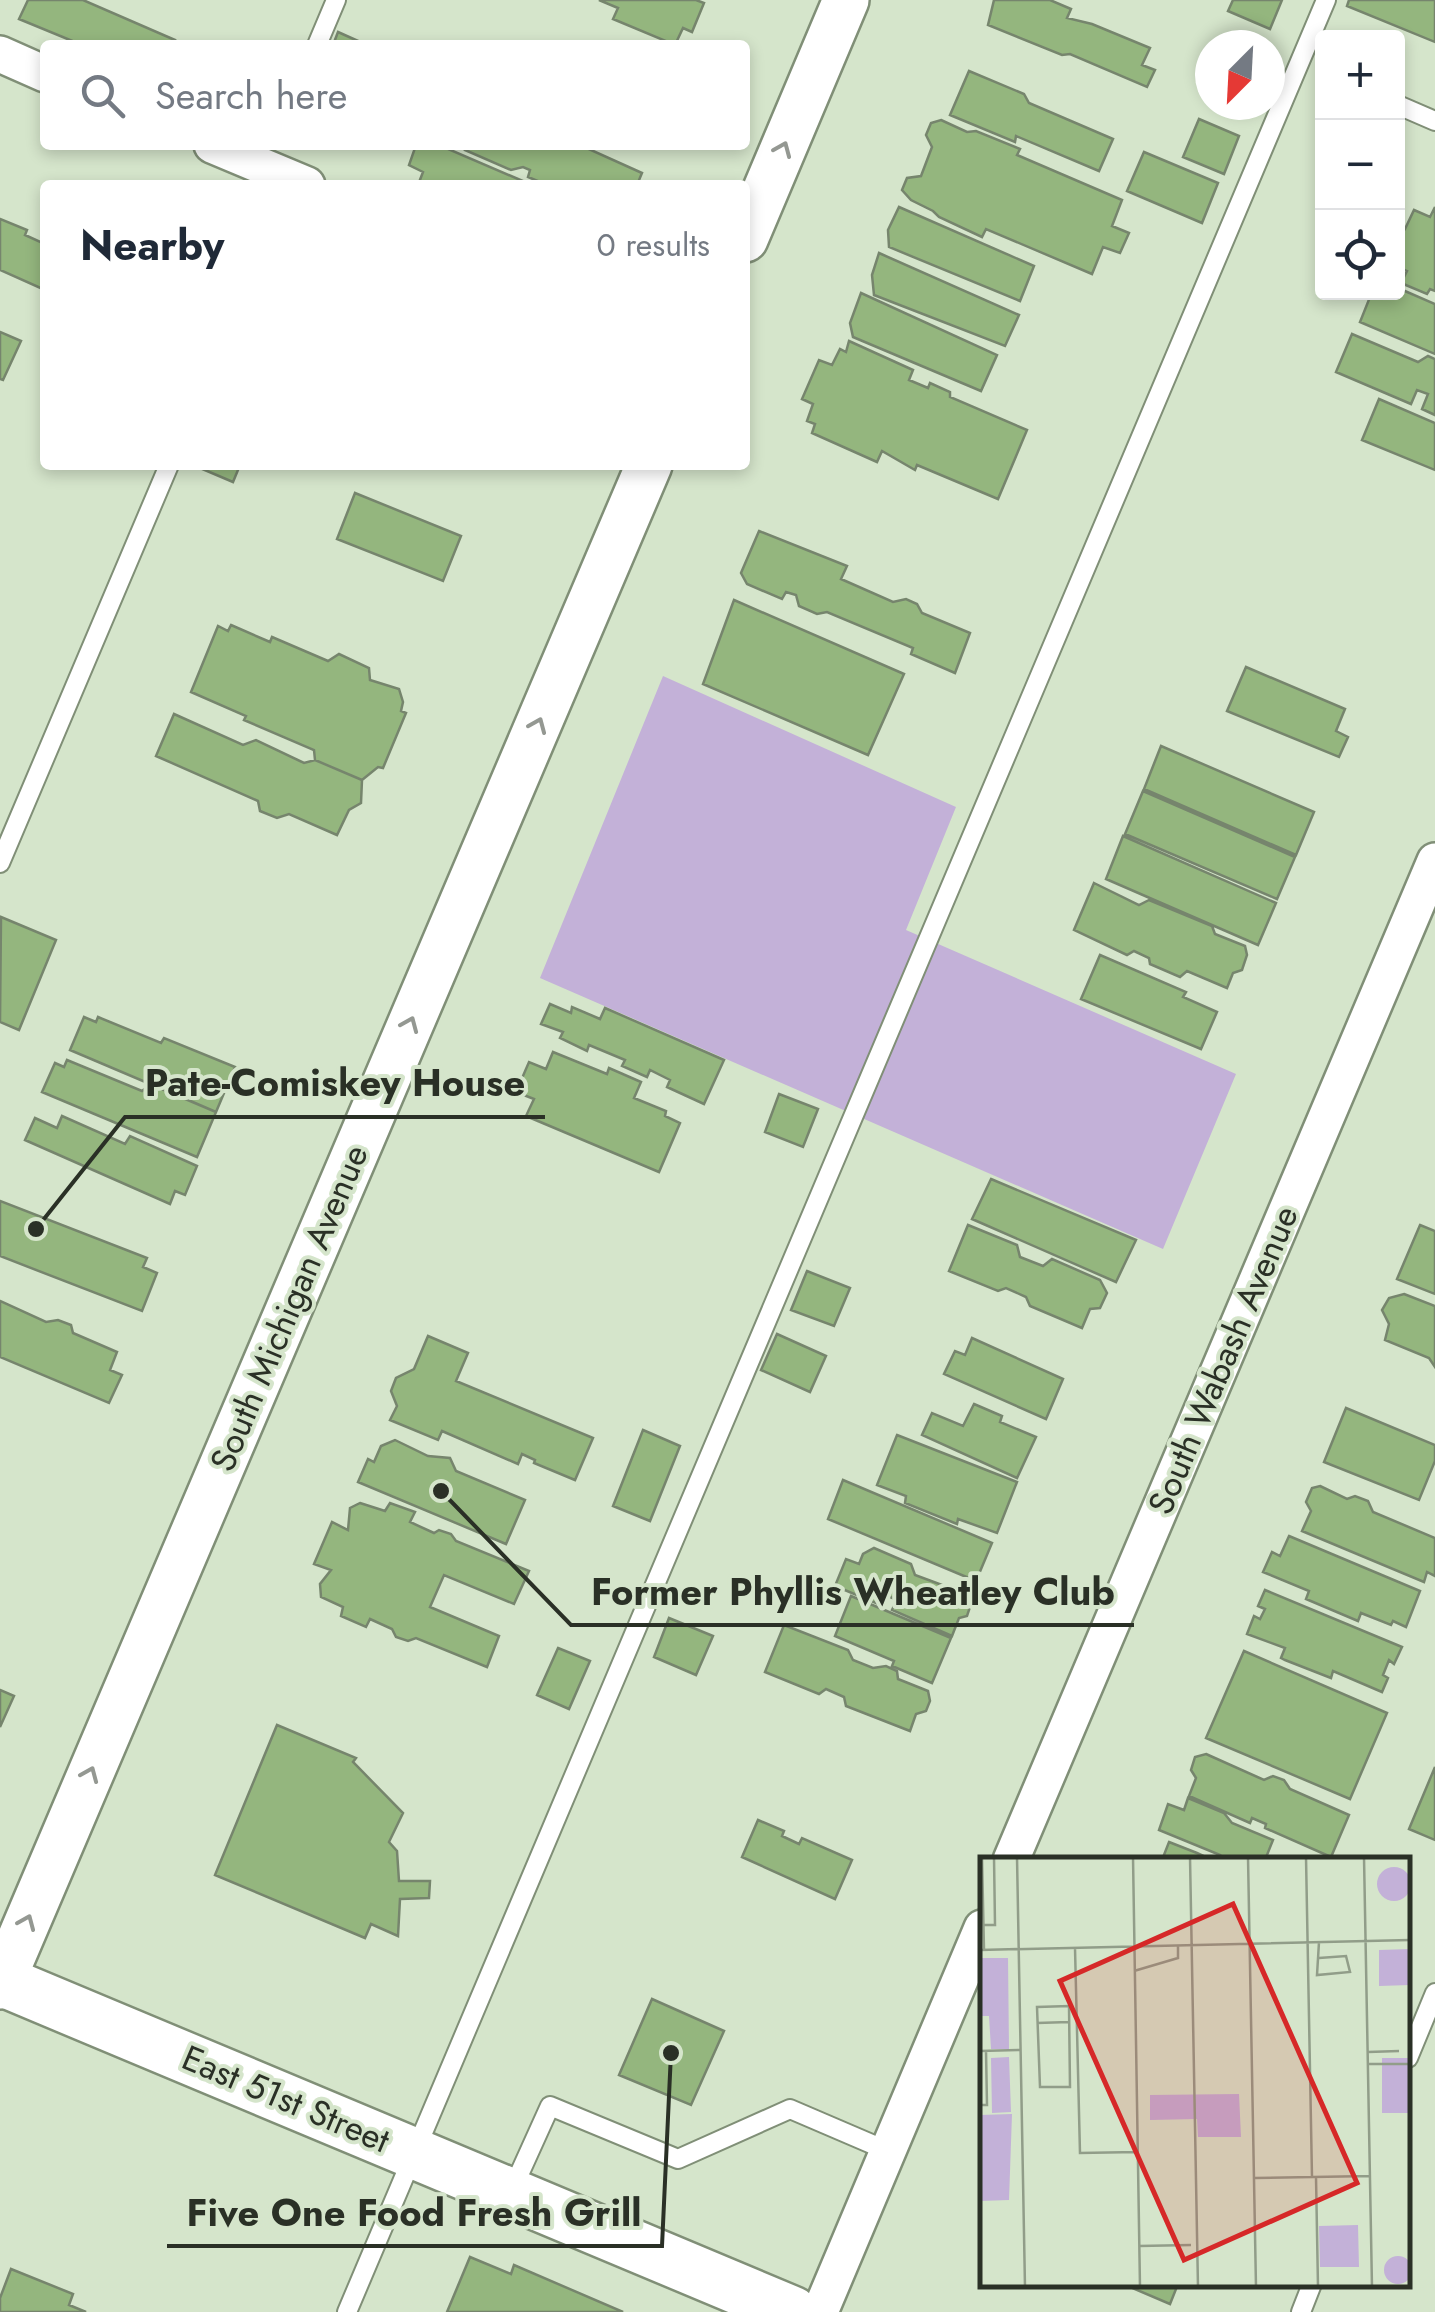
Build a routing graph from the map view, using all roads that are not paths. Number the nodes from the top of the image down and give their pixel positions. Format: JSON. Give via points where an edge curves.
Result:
{"nodes":[{"id":1,"x":336,"y":0,"type":"edge"},
{"id":2,"x":846,"y":0,"type":"edge"},
{"id":3,"x":1326,"y":0,"type":"edge"},
{"id":4,"x":318,"y":40,"type":"edge"},
{"id":5,"x":0,"y":54,"type":"edge"},
{"id":6,"x":40,"y":72,"type":"edge"},
{"id":7,"x":1405,"y":108,"type":"edge"},
{"id":8,"x":1435,"y":121,"type":"edge"},
{"id":9,"x":226,"y":150,"type":"edge"},
{"id":10,"x":285,"y":172,"type":"edge"},
{"id":11,"x":750,"y":227,"type":"edge"},
{"id":12,"x":167,"y":470,"type":"edge"},
{"id":13,"x":647,"y":470,"type":"edge"},
{"id":14,"x":0,"y":863,"type":"edge"},
{"id":15,"x":1431,"y":880,"type":"edge"},
{"id":16,"x":1013,"y":1857,"type":"edge"},
{"id":17,"x":980,"y":1933,"type":"edge"},
{"id":18,"x":1,"y":1982,"type":"edge"},
{"id":19,"x":1435,"y":1993,"type":"edge"},
{"id":20,"x":1410,"y":2053,"type":"edge"},
{"id":21,"x":888,"y":2151,"type":"junction"},
{"id":22,"x":414,"y":2153,"type":"junction"},
{"id":23,"x":510,"y":2193,"type":"junction"},
{"id":24,"x":1311,"y":2287,"type":"edge"},
{"id":25,"x":347,"y":2312,"type":"edge"},
{"id":26,"x":794,"y":2312,"type":"edge"},
{"id":27,"x":820,"y":2312,"type":"edge"},
{"id":28,"x":1301,"y":2312,"type":"edge"}],
"edges":[{"from":1,"to":4,"type":"lane"},
{"from":11,"to":2,"type":"street","one_way":true},
{"from":3,"to":22,"type":"lane"},
{"from":5,"to":6,"type":"street"},
{"from":7,"to":8,"type":"lane"},
{"from":9,"to":10,"type":"street"},
{"from":12,"to":14,"type":"lane"},
{"from":18,"to":13,"type":"street","name":"South Michigan Avenue","one_way":true},
{"from":15,"to":16,"type":"street","name":"South Wabash Avenue"},
{"from":17,"to":21,"type":"street"},
{"from":18,"to":22,"type":"main road","name":"East 51st Street"},
{"from":19,"to":20,"type":"lane"},
{"from":21,"to":23,"type":"lane","via":[[790,2109],[678,2159],[550,2106]]},
{"from":21,"to":27,"type":"street"},
{"from":22,"to":23,"type":"main road","name":"East 51st Street"},
{"from":22,"to":25,"type":"lane"},
{"from":23,"to":26,"type":"main road","name":"East 51st Street"},
{"from":24,"to":28,"type":"lane"}]}
